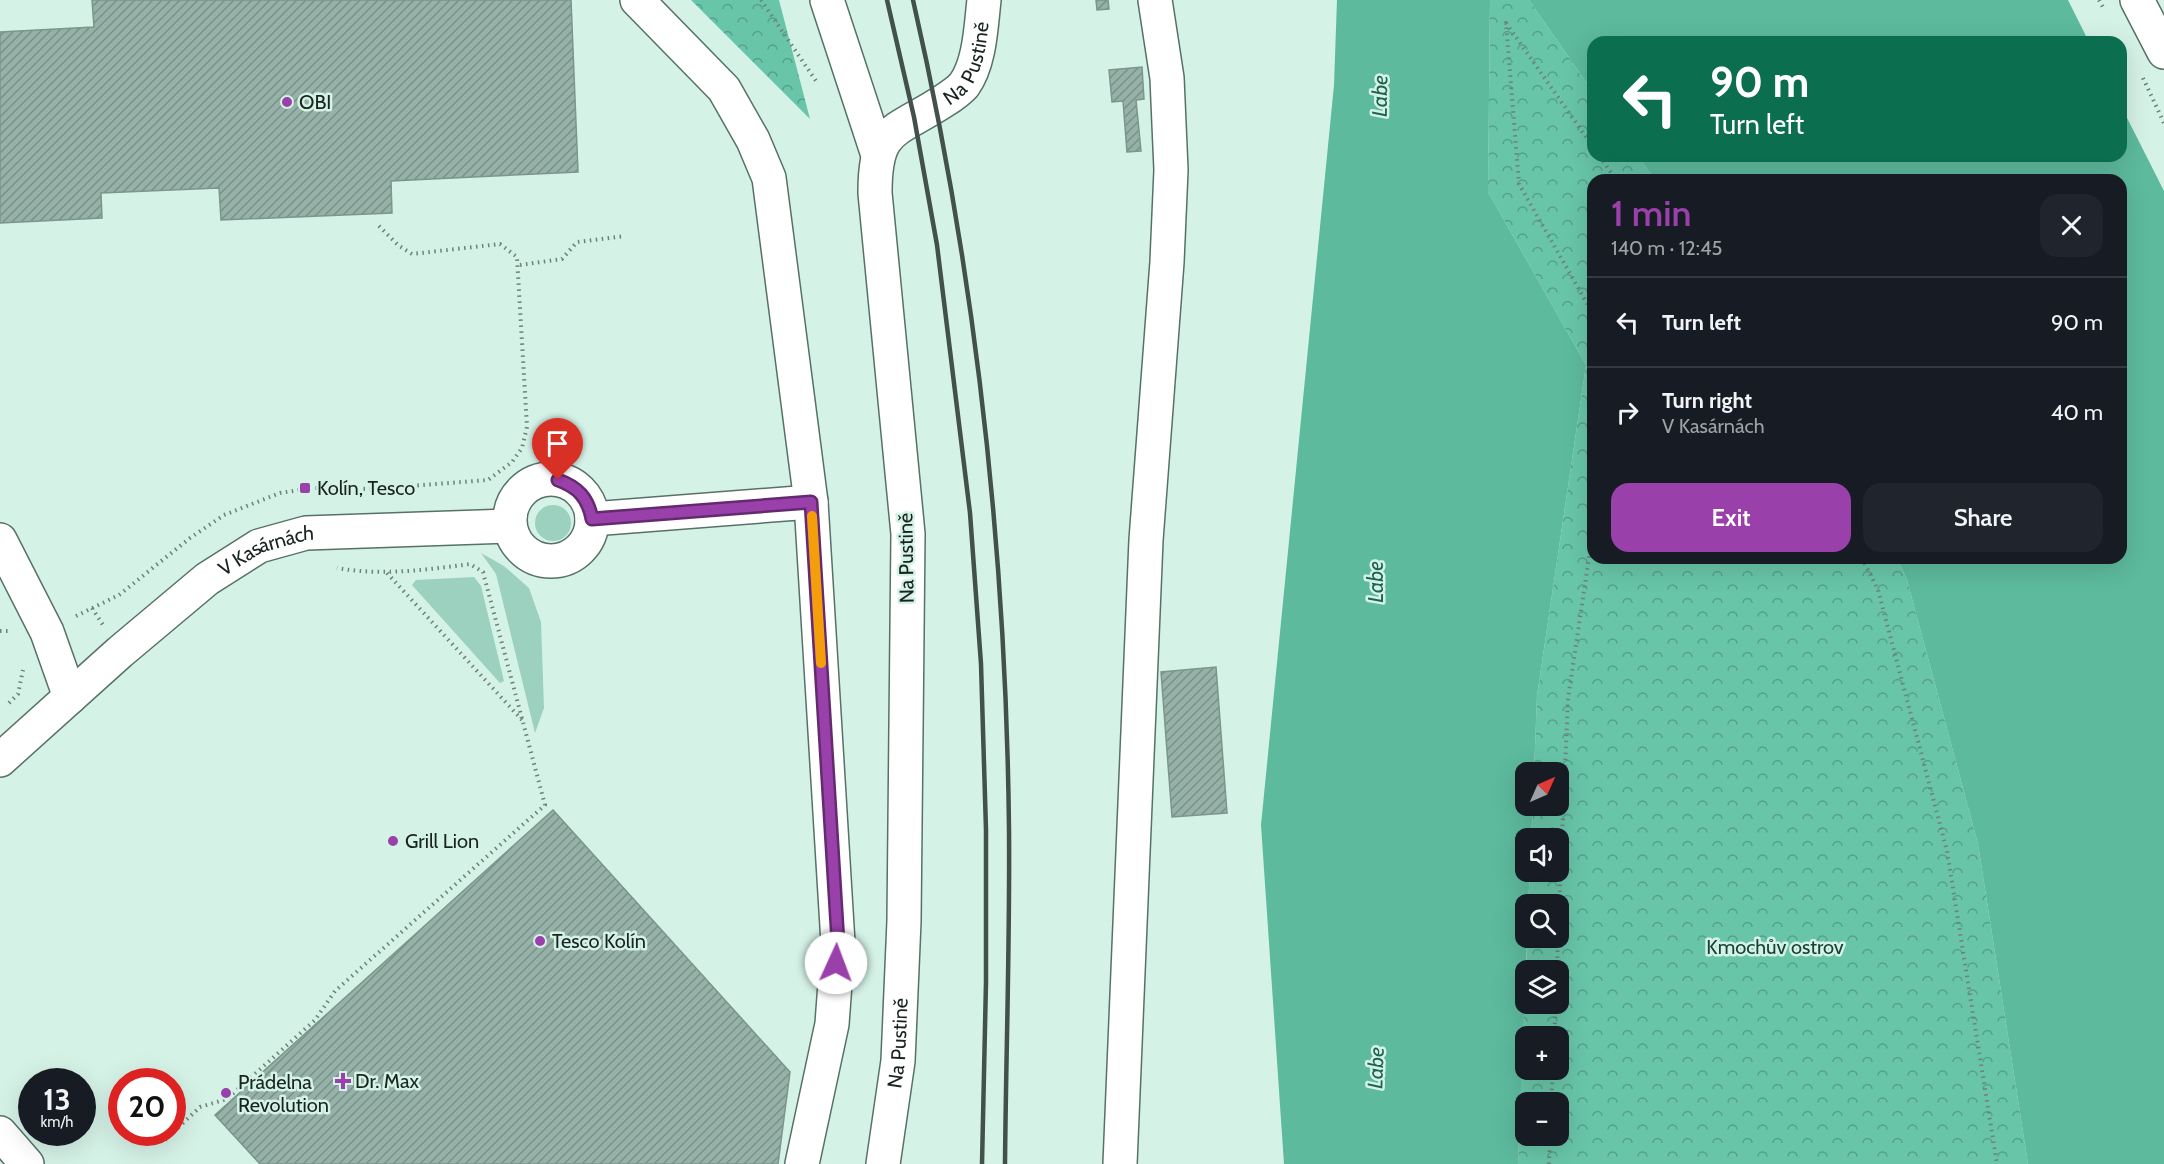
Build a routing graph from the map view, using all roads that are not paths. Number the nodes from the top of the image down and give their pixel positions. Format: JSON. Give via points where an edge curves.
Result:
{"nodes":[{"id":1,"x":637,"y":0,"type":"edge"},
{"id":2,"x":827,"y":0,"type":"edge"},
{"id":3,"x":984,"y":0,"type":"edge"},
{"id":4,"x":1155,"y":0,"type":"edge"},
{"id":5,"x":2137,"y":0,"type":"edge"},
{"id":6,"x":2164,"y":52,"type":"edge"},
{"id":7,"x":878,"y":155,"type":"junction"},
{"id":8,"x":811,"y":502,"type":"junction"},
{"id":9,"x":592,"y":519,"type":"junction"},
{"id":10,"x":509,"y":526,"type":"junction"},
{"id":11,"x":0,"y":540,"type":"edge"},
{"id":12,"x":70,"y":697,"type":"junction"},
{"id":13,"x":0,"y":760,"type":"edge"},
{"id":14,"x":0,"y":1133,"type":"edge"},
{"id":15,"x":27,"y":1164,"type":"edge"},
{"id":16,"x":802,"y":1164,"type":"edge"},
{"id":17,"x":883,"y":1164,"type":"edge"},
{"id":18,"x":1120,"y":1164,"type":"edge"}],
"edges":[{"from":1,"to":8,"type":"street","via":[[724,89],[770,178]]},
{"from":2,"to":7,"type":"street"},
{"from":3,"to":7,"type":"street","name":"Na Pustině","via":[[974,62],[962,87],[889,134]]},
{"from":4,"to":18,"type":"street","via":[[1167,78],[1171,170],[1146,540]]},
{"from":5,"to":6,"type":"street"},
{"from":7,"to":17,"type":"street","name":"Na Pustině","via":[[875,193],[908,534],[904,921],[898,1061]]},
{"from":8,"to":9,"type":"street"},
{"from":8,"to":16,"type":"street","via":[[838,943],[832,1024]]},
{"from":9,"to":10,"type":"street","via":[[579,552],[556,562],[531,557],[513,538]]},
{"from":9,"to":10,"type":"street","via":[[589,505],[571,484],[544,479],[532,483],[518,496]]},
{"from":10,"to":12,"type":"street","name":"V Kasárnách","via":[[306,533],[259,546],[207,579]]},
{"from":11,"to":12,"type":"street","via":[[47,632]]},
{"from":12,"to":13,"type":"street","name":"V Kasárnách"},
{"from":14,"to":15,"type":"street"}]}
